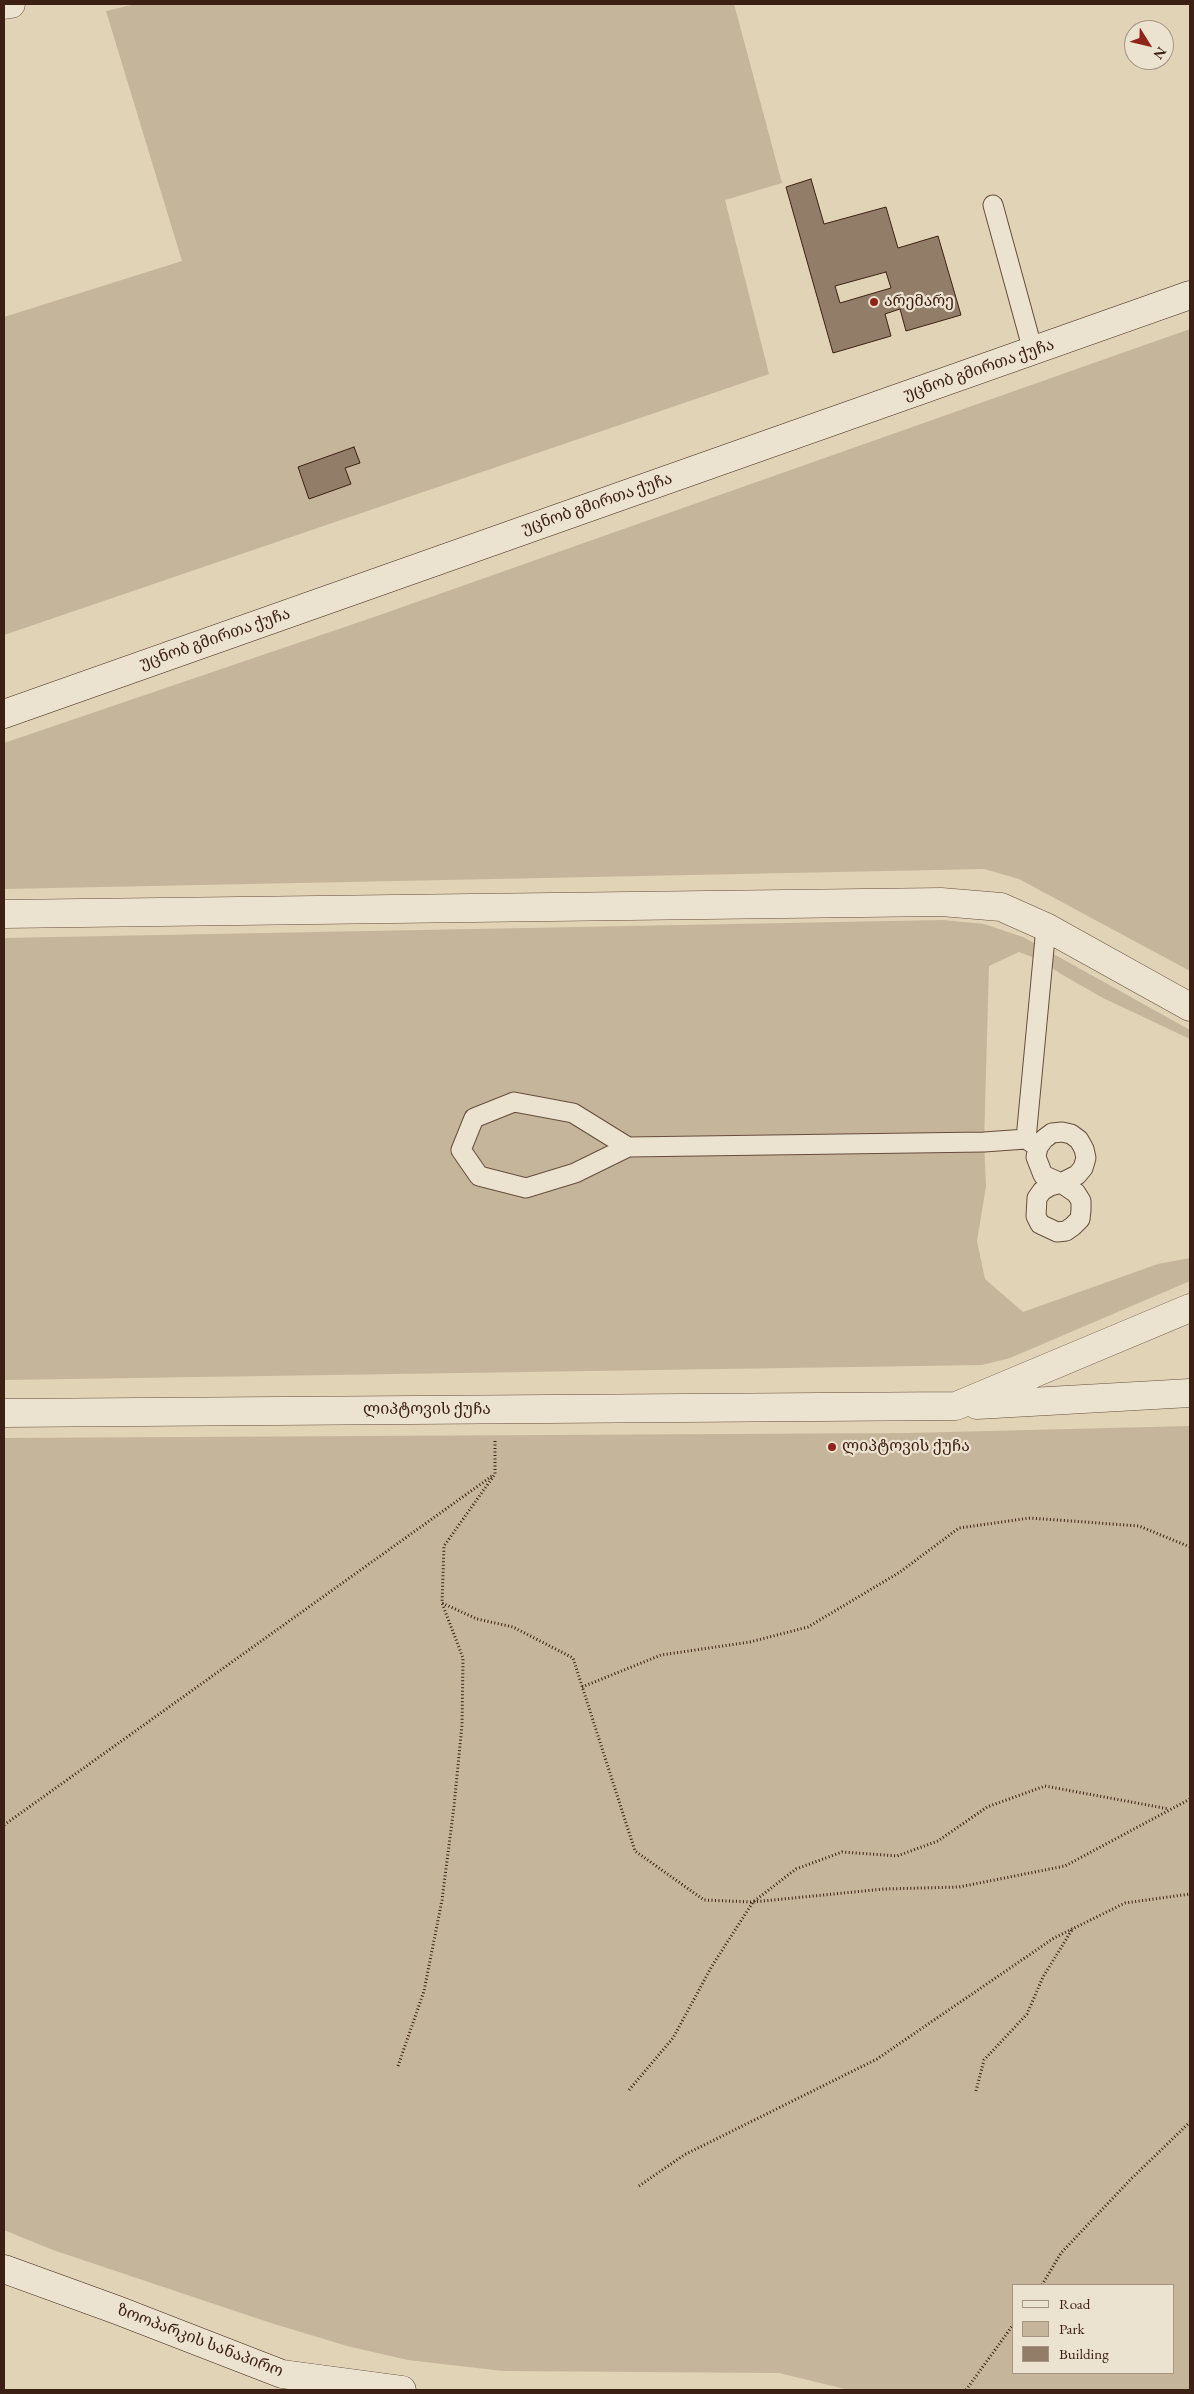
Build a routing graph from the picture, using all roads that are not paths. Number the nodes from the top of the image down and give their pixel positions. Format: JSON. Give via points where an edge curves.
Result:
{"nodes":[{"id":1,"x":10,"y":4,"type":"edge"},
{"id":2,"x":4,"y":6,"type":"edge"},
{"id":3,"x":993,"y":205,"type":"dead end"},
{"id":4,"x":1190,"y":295,"type":"edge"},
{"id":5,"x":1033,"y":351,"type":"junction"},
{"id":6,"x":4,"y":714,"type":"edge"},
{"id":7,"x":4,"y":914,"type":"edge"},
{"id":8,"x":1046,"y":927,"type":"junction"},
{"id":9,"x":1190,"y":1007,"type":"edge"},
{"id":10,"x":1032,"y":1143,"type":"junction"},
{"id":11,"x":628,"y":1147,"type":"junction"},
{"id":12,"x":1190,"y":1308,"type":"edge"},
{"id":13,"x":1190,"y":1393,"type":"edge"},
{"id":14,"x":956,"y":1406,"type":"junction"},
{"id":15,"x":4,"y":1413,"type":"edge"},
{"id":16,"x":4,"y":2269,"type":"edge"},
{"id":17,"x":402,"y":2390,"type":"edge"}],
"edges":[{"from":1,"to":2,"type":"street"},
{"from":3,"to":5,"type":"lane"},
{"from":4,"to":5,"type":"street","name":"უცნობ გმირთა ქუჩა"},
{"from":5,"to":6,"type":"street","name":"უცნობ გმირთა ქუჩა"},
{"from":7,"to":8,"type":"street","via":[[941,902],[1001,907]]},
{"from":8,"to":9,"type":"street"},
{"from":8,"to":10,"type":"lane"},
{"from":10,"to":10,"type":"lane","via":[[1052,1134],[1071,1134],[1084,1149],[1083,1168],[1077,1175],[1060,1183],[1044,1175]]},
{"from":10,"to":11,"type":"lane"},
{"from":11,"to":11,"type":"lane","via":[[573,1113],[514,1102],[474,1118],[461,1150],[479,1176],[526,1188],[575,1173]]},
{"from":12,"to":14,"type":"street","name":"ლიპტოვის ქუჩა"},
{"from":13,"to":14,"type":"street"},
{"from":14,"to":15,"type":"street","name":"ლიპტოვის ქუჩა"},
{"from":16,"to":17,"type":"street","name":"ზოოპარკის სანაპირო","via":[[282,2374]]}]}
